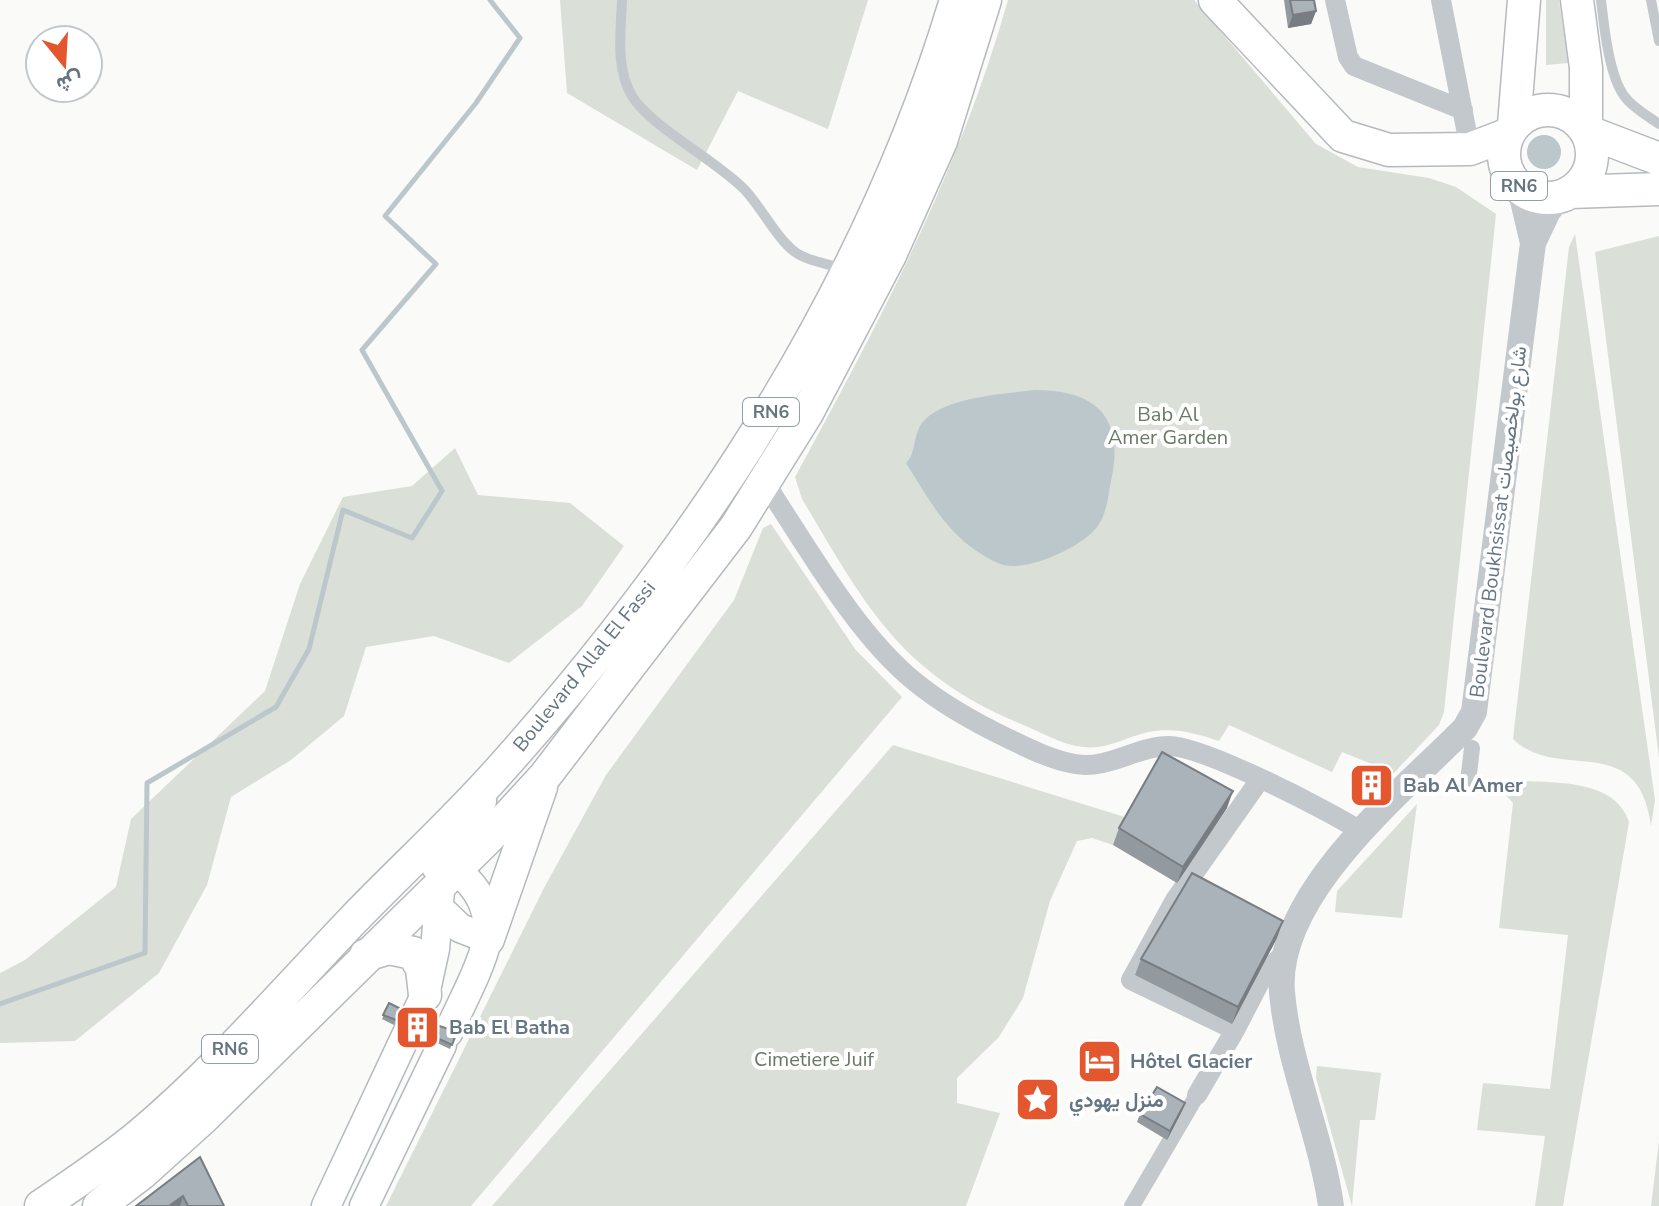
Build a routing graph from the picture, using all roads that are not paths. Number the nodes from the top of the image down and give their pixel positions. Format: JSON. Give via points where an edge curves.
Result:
{"nodes":[{"id":1,"x":622,"y":0,"type":"edge"},
{"id":2,"x":956,"y":0,"type":"edge"},
{"id":3,"x":985,"y":0,"type":"edge"},
{"id":4,"x":1215,"y":0,"type":"edge"},
{"id":5,"x":1335,"y":0,"type":"edge"},
{"id":6,"x":1441,"y":0,"type":"edge"},
{"id":7,"x":1524,"y":0,"type":"edge"},
{"id":8,"x":1577,"y":0,"type":"edge"},
{"id":9,"x":1601,"y":0,"type":"edge"},
{"id":10,"x":1651,"y":0,"type":"edge"},
{"id":11,"x":1659,"y":41,"type":"edge"},
{"id":12,"x":1463,"y":110,"type":"junction"},
{"id":13,"x":1659,"y":124,"type":"edge"},
{"id":14,"x":1512,"y":130,"type":"junction"},
{"id":15,"x":1586,"y":131,"type":"junction"},
{"id":16,"x":1470,"y":149,"type":"junction"},
{"id":17,"x":1659,"y":159,"type":"edge"},
{"id":18,"x":1516,"y":183,"type":"junction"},
{"id":19,"x":1659,"y":189,"type":"edge"},
{"id":20,"x":1565,"y":194,"type":"junction"},
{"id":21,"x":1533,"y":243,"type":"junction"},
{"id":22,"x":847,"y":270,"type":"junction"},
{"id":23,"x":765,"y":483,"type":"junction"},
{"id":24,"x":1472,"y":748,"type":"dead end"},
{"id":25,"x":498,"y":773,"type":"junction"},
{"id":26,"x":545,"y":776,"type":"junction"},
{"id":27,"x":1259,"y":781,"type":"junction"},
{"id":28,"x":1468,"y":782,"type":"dead end"},
{"id":29,"x":1362,"y":832,"type":"junction"},
{"id":30,"x":400,"y":872,"type":"junction"},
{"id":31,"x":443,"y":883,"type":"junction"},
{"id":32,"x":1284,"y":934,"type":"junction"},
{"id":33,"x":488,"y":939,"type":"junction"},
{"id":34,"x":366,"y":955,"type":"junction"},
{"id":35,"x":425,"y":995,"type":"junction"},
{"id":36,"x":1235,"y":1030,"type":"junction"},
{"id":37,"x":1197,"y":1095,"type":"joint"},
{"id":38,"x":41,"y":1206,"type":"edge"},
{"id":39,"x":99,"y":1206,"type":"edge"},
{"id":40,"x":326,"y":1206,"type":"edge"},
{"id":41,"x":364,"y":1206,"type":"edge"},
{"id":42,"x":1132,"y":1206,"type":"edge"},
{"id":43,"x":1331,"y":1206,"type":"edge"}],
"edges":[{"from":1,"to":22,"type":"lane","via":[[620,50],[633,98],[651,118],[713,160],[745,190],[796,253]]},
{"from":2,"to":22,"type":"main road","name":"Boulevard Allal El Fassi","number":"RN6","via":[[914,126]]},
{"from":3,"to":23,"type":"main road","name":"Boulevard Allal El Fassi","number":"RN6","via":[[941,141],[890,255]]},
{"from":4,"to":16,"type":"main road","number":"RN6","via":[[1343,136],[1389,150]]},
{"from":5,"to":12,"type":"street","via":[[1354,66]]},
{"from":6,"to":12,"type":"street"},
{"from":7,"to":14,"type":"main road"},
{"from":8,"to":15,"type":"main road","via":[[1586,68]]},
{"from":9,"to":13,"type":"lane","via":[[1619,87]]},
{"from":10,"to":11,"type":"lane"},
{"from":12,"to":16,"type":"street"},
{"from":14,"to":15,"type":"main road","number":"RN6","via":[[1525,116],[1552,110],[1565,113]]},
{"from":14,"to":16,"type":"main road","number":"RN6"},
{"from":14,"to":18,"type":"main road","number":"RN6","via":[[1504,148]]},
{"from":15,"to":17,"type":"main road","number":"RN6"},
{"from":15,"to":20,"type":"main road","number":"RN6","via":[[1592,158],[1581,183]]},
{"from":16,"to":18,"type":"main road","number":"RN6"},
{"from":18,"to":20,"type":"main road","number":"RN6","via":[[1533,195]]},
{"from":18,"to":21,"type":"street"},
{"from":19,"to":20,"type":"main road","number":"RN6"},
{"from":20,"to":21,"type":"street","via":[[1548,211]]},
{"from":21,"to":29,"type":"street","name":"Boulevard Boukhsissat شارع بولخصيصات","via":[[1474,712],[1465,728]]},
{"from":22,"to":25,"type":"main road","name":"Boulevard Allal El Fassi","number":"RN6","via":[[778,401],[726,481],[589,663]]},
{"from":23,"to":26,"type":"main road","name":"Boulevard Allal El Fassi","number":"RN6"},
{"from":23,"to":27,"type":"street","via":[[869,633],[911,680],[961,715],[1072,764],[1104,763],[1178,747]]},
{"from":24,"to":28,"type":"street"},
{"from":25,"to":30,"type":"main road","name":"Boulevard Allal El Fassi","number":"RN6"},
{"from":25,"to":31,"type":"main road"},
{"from":26,"to":31,"type":"main road","name":"Boulevard Allal El Fassi","number":"RN6"},
{"from":26,"to":33,"type":"main road"},
{"from":27,"to":29,"type":"street"},
{"from":27,"to":36,"type":"street","via":[[1199,883],[1175,900],[1131,980]]},
{"from":29,"to":32,"type":"street","name":"Boulevard Boukhsissat شارع بولخصيصات"},
{"from":30,"to":31,"type":"main road"},
{"from":30,"to":38,"type":"main road","name":"Boulevard Allal El Fassi","number":"RN6","via":[[177,1101],[110,1158]]},
{"from":31,"to":33,"type":"main road","via":[[460,928]]},
{"from":31,"to":33,"type":"main road","via":[[476,890]]},
{"from":31,"to":34,"type":"main road","name":"Boulevard Allal El Fassi","number":"RN6"},
{"from":31,"to":35,"type":"main road"},
{"from":32,"to":36,"type":"street"},
{"from":32,"to":43,"type":"street","name":"Boulevard Boukhsissat شارع بولخصيصات","via":[[1286,1017]]},
{"from":33,"to":41,"type":"main road"},
{"from":34,"to":35,"type":"main road","via":[[389,948],[413,953],[422,968]]},
{"from":34,"to":39,"type":"main road","name":"Boulevard Allal El Fassi","number":"RN6","via":[[203,1118]]},
{"from":35,"to":40,"type":"main road"},
{"from":36,"to":37,"type":"street"},
{"from":37,"to":42,"type":"street"}]}
